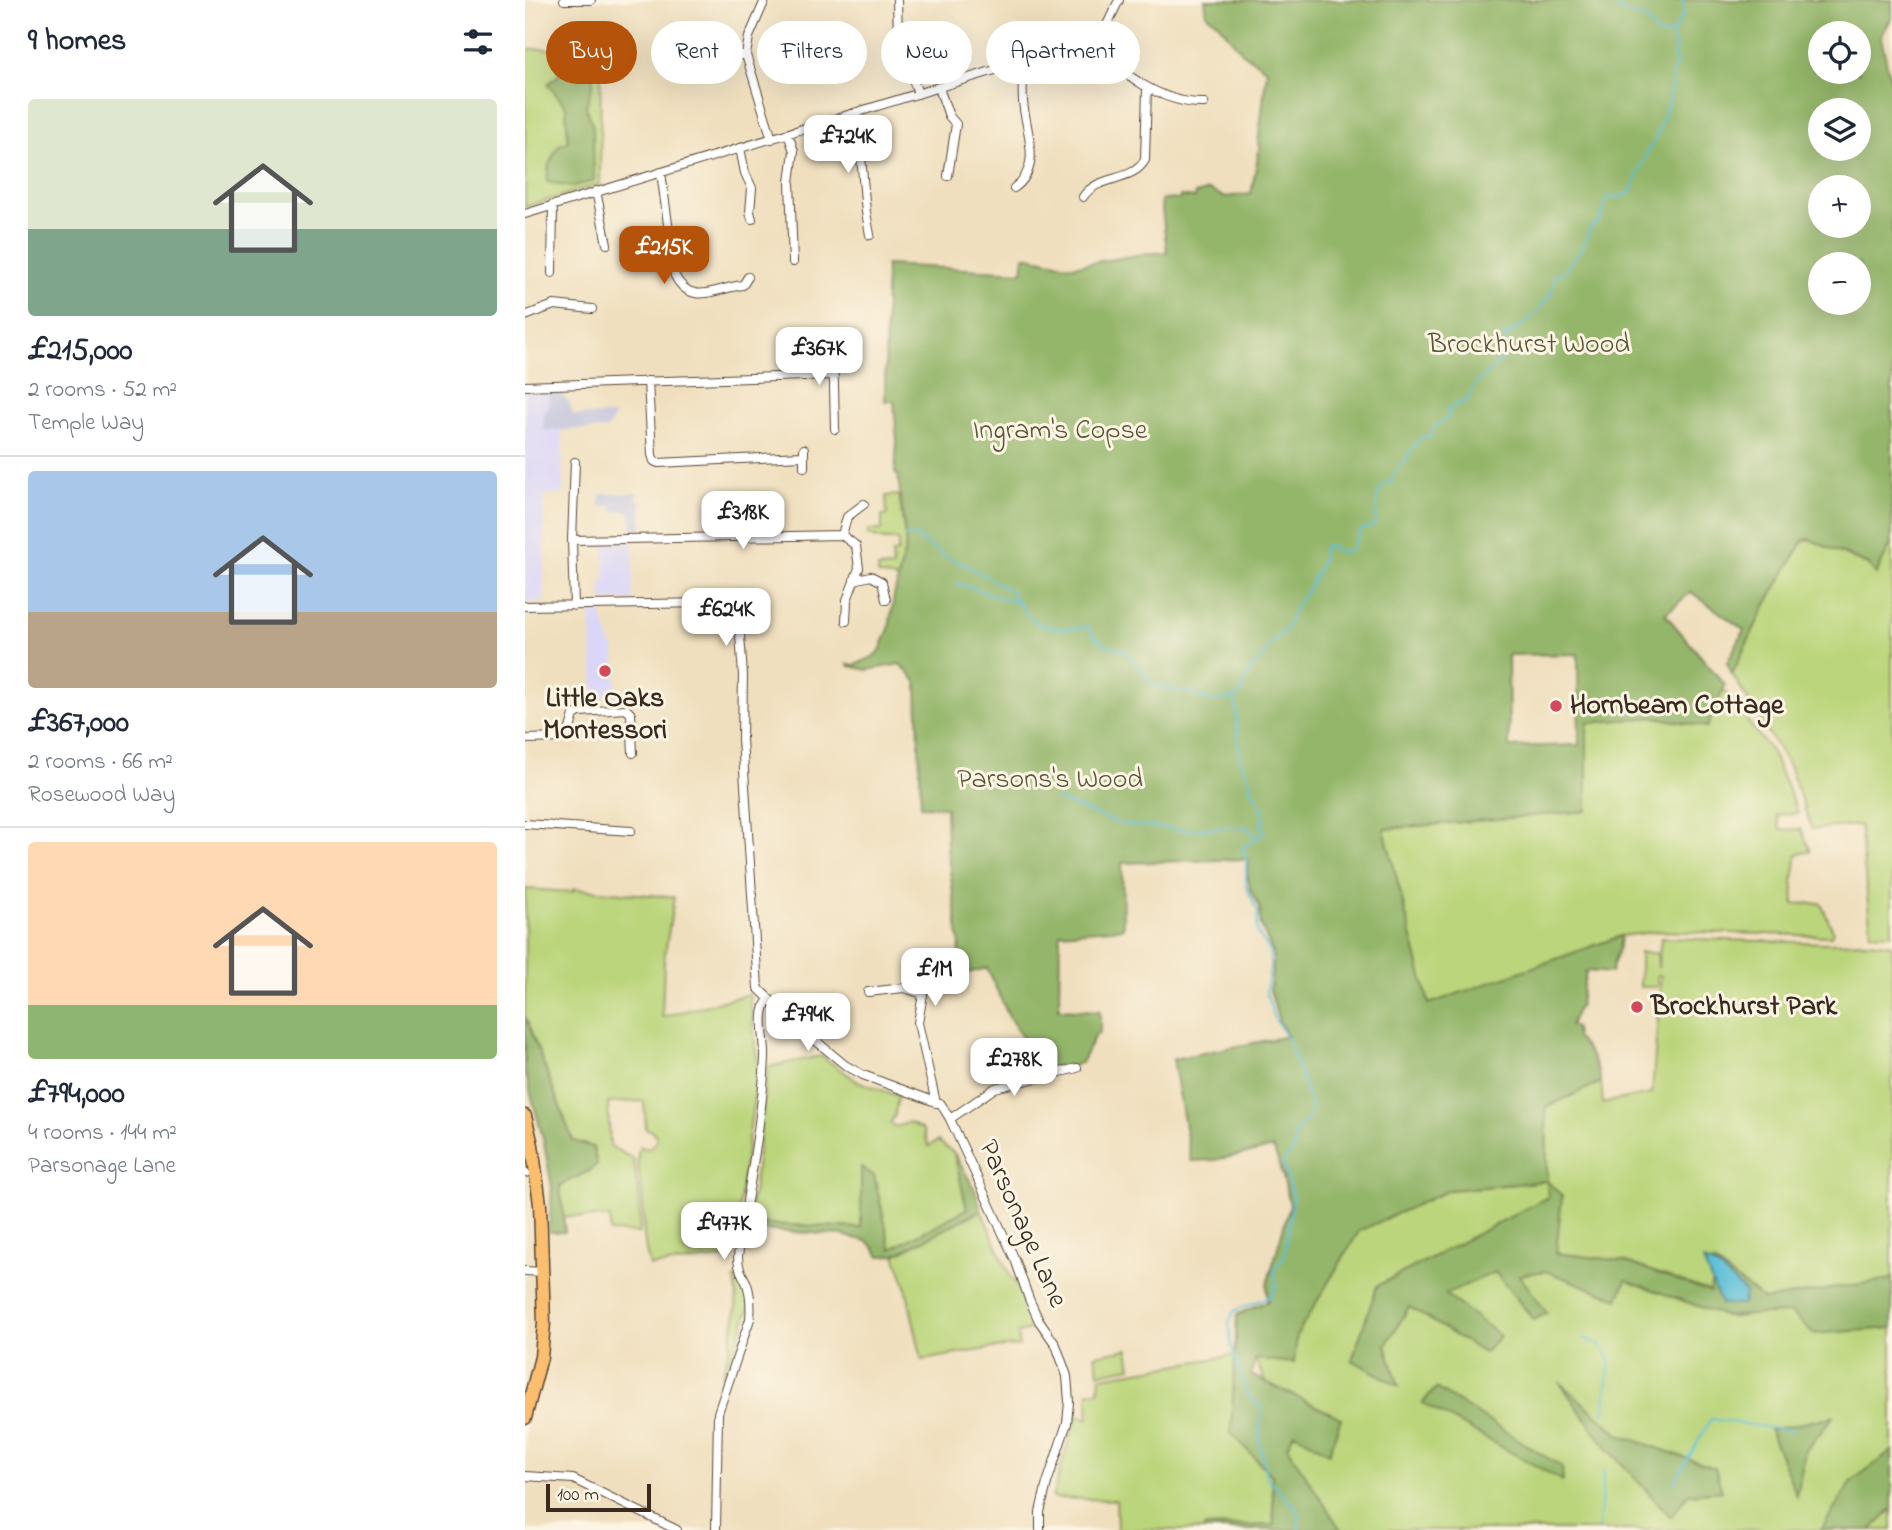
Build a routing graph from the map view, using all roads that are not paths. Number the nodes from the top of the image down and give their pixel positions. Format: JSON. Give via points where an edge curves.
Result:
{"nodes":[{"id":1,"x":564,"y":0,"type":"edge"},
{"id":2,"x":591,"y":0,"type":"edge"},
{"id":3,"x":765,"y":0,"type":"edge"},
{"id":4,"x":897,"y":0,"type":"edge"},
{"id":5,"x":1119,"y":0,"type":"edge"},
{"id":6,"x":1109,"y":21,"type":"edge"},
{"id":7,"x":743,"y":55,"type":"edge"},
{"id":8,"x":746,"y":55,"type":"junction"},
{"id":9,"x":986,"y":74,"type":"edge"},
{"id":10,"x":1140,"y":82,"type":"edge"},
{"id":11,"x":1023,"y":84,"type":"edge"},
{"id":12,"x":939,"y":88,"type":"junction"},
{"id":13,"x":1147,"y":88,"type":"junction"},
{"id":14,"x":918,"y":94,"type":"junction"},
{"id":15,"x":1204,"y":103,"type":"dead end"},
{"id":16,"x":857,"y":112,"type":"junction"},
{"id":17,"x":788,"y":134,"type":"junction"},
{"id":18,"x":772,"y":139,"type":"junction"},
{"id":19,"x":740,"y":148,"type":"junction"},
{"id":20,"x":661,"y":172,"type":"junction"},
{"id":21,"x":948,"y":176,"type":"dead end"},
{"id":22,"x":1014,"y":188,"type":"dead end"},
{"id":23,"x":596,"y":191,"type":"junction"},
{"id":24,"x":1083,"y":197,"type":"dead end"},
{"id":25,"x":553,"y":205,"type":"junction"},
{"id":26,"x":525,"y":214,"type":"edge"},
{"id":27,"x":752,"y":219,"type":"dead end"},
{"id":28,"x":870,"y":236,"type":"dead end"},
{"id":29,"x":607,"y":244,"type":"dead end"},
{"id":30,"x":793,"y":262,"type":"dead end"},
{"id":31,"x":552,"y":273,"type":"dead end"},
{"id":32,"x":747,"y":284,"type":"dead end"},
{"id":33,"x":592,"y":309,"type":"dead end"},
{"id":34,"x":525,"y":316,"type":"edge"},
{"id":35,"x":832,"y":344,"type":"dead end"},
{"id":36,"x":833,"y":375,"type":"junction"},
{"id":37,"x":648,"y":381,"type":"junction"},
{"id":38,"x":525,"y":386,"type":"edge"},
{"id":39,"x":835,"y":429,"type":"dead end"},
{"id":40,"x":575,"y":462,"type":"dead end"},
{"id":41,"x":804,"y":467,"type":"dead end"},
{"id":42,"x":864,"y":504,"type":"dead end"},
{"id":43,"x":842,"y":535,"type":"junction"},
{"id":44,"x":572,"y":540,"type":"junction"},
{"id":45,"x":854,"y":580,"type":"junction"},
{"id":46,"x":886,"y":600,"type":"dead end"},
{"id":47,"x":525,"y":606,"type":"edge"},
{"id":48,"x":574,"y":606,"type":"junction"},
{"id":49,"x":846,"y":621,"type":"dead end"},
{"id":50,"x":525,"y":739,"type":"edge"},
{"id":51,"x":633,"y":753,"type":"dead end"},
{"id":52,"x":525,"y":824,"type":"edge"},
{"id":53,"x":632,"y":831,"type":"dead end"},
{"id":54,"x":868,"y":992,"type":"dead end"},
{"id":55,"x":769,"y":999,"type":"junction"},
{"id":56,"x":1077,"y":1068,"type":"dead end"},
{"id":57,"x":936,"y":1103,"type":"junction"},
{"id":58,"x":525,"y":1116,"type":"edge"},
{"id":59,"x":950,"y":1119,"type":"junction"},
{"id":60,"x":529,"y":1146,"type":"edge"},
{"id":61,"x":525,"y":1271,"type":"edge"},
{"id":62,"x":543,"y":1272,"type":"junction"},
{"id":63,"x":525,"y":1418,"type":"edge"},
{"id":64,"x":525,"y":1476,"type":"edge"},
{"id":65,"x":677,"y":1530,"type":"edge"},
{"id":66,"x":716,"y":1530,"type":"edge"},
{"id":67,"x":1040,"y":1530,"type":"edge"}],
"edges":[{"from":1,"to":2,"type":"street"},
{"from":3,"to":8,"type":"street"},
{"from":4,"to":14,"type":"street","via":[[898,36]]},
{"from":5,"to":6,"type":"street"},
{"from":7,"to":8,"type":"street"},
{"from":8,"to":18,"type":"street"},
{"from":9,"to":12,"type":"street"},
{"from":10,"to":13,"type":"street"},
{"from":11,"to":22,"type":"street","via":[[1032,154],[1022,182]]},
{"from":12,"to":14,"type":"street"},
{"from":12,"to":21,"type":"street","via":[[956,124]]},
{"from":13,"to":15,"type":"street","via":[[1179,101]]},
{"from":13,"to":24,"type":"street","via":[[1145,159],[1140,169],[1089,189]]},
{"from":14,"to":16,"type":"street"},
{"from":16,"to":17,"type":"street"},
{"from":16,"to":28,"type":"street"},
{"from":17,"to":18,"type":"street"},
{"from":17,"to":30,"type":"street","via":[[794,151],[790,181]]},
{"from":18,"to":19,"type":"street"},
{"from":19,"to":20,"type":"street"},
{"from":19,"to":27,"type":"street","via":[[752,188]]},
{"from":20,"to":23,"type":"street"},
{"from":20,"to":32,"type":"street","via":[[678,282],[690,293],[703,294]]},
{"from":23,"to":25,"type":"street"},
{"from":23,"to":29,"type":"street"},
{"from":25,"to":26,"type":"street"},
{"from":25,"to":31,"type":"street"},
{"from":33,"to":34,"type":"street","via":[[554,305]]},
{"from":35,"to":36,"type":"street"},
{"from":36,"to":37,"type":"street"},
{"from":36,"to":39,"type":"street","via":[[831,419]]},
{"from":37,"to":38,"type":"street"},
{"from":37,"to":41,"type":"street","via":[[654,461],[803,452]]},
{"from":40,"to":44,"type":"street"},
{"from":42,"to":43,"type":"street","via":[[847,517]]},
{"from":43,"to":44,"type":"street"},
{"from":43,"to":45,"type":"street","via":[[856,546],[859,568]]},
{"from":44,"to":48,"type":"street"},
{"from":45,"to":46,"type":"street","via":[[871,576],[882,582]]},
{"from":45,"to":49,"type":"street"},
{"from":47,"to":48,"type":"street"},
{"from":48,"to":55,"type":"street","name":"Parsonage Lane","via":[[709,603],[730,607],[736,615],[758,988]]},
{"from":50,"to":51,"type":"street","via":[[565,738],[574,715],[580,712],[626,709],[632,714]]},
{"from":52,"to":53,"type":"street"},
{"from":54,"to":57,"type":"street","via":[[904,988],[923,994],[918,1023]]},
{"from":55,"to":57,"type":"street","name":"Parsonage Lane","via":[[845,1065]]},
{"from":55,"to":66,"type":"street","via":[[763,1011],[763,1090],[738,1256],[751,1312],[718,1413]]},
{"from":56,"to":59,"type":"street","via":[[995,1088]]},
{"from":57,"to":59,"type":"street","name":"Parsonage Lane"},
{"from":58,"to":60,"type":"main road"},
{"from":59,"to":67,"type":"street","name":"Parsonage Lane","via":[[1067,1376],[1067,1423],[1047,1483]]},
{"from":60,"to":62,"type":"main road","via":[[540,1204]]},
{"from":61,"to":62,"type":"street"},
{"from":62,"to":63,"type":"main road","via":[[541,1357]]},
{"from":64,"to":65,"type":"street","via":[[573,1479]]}]}
